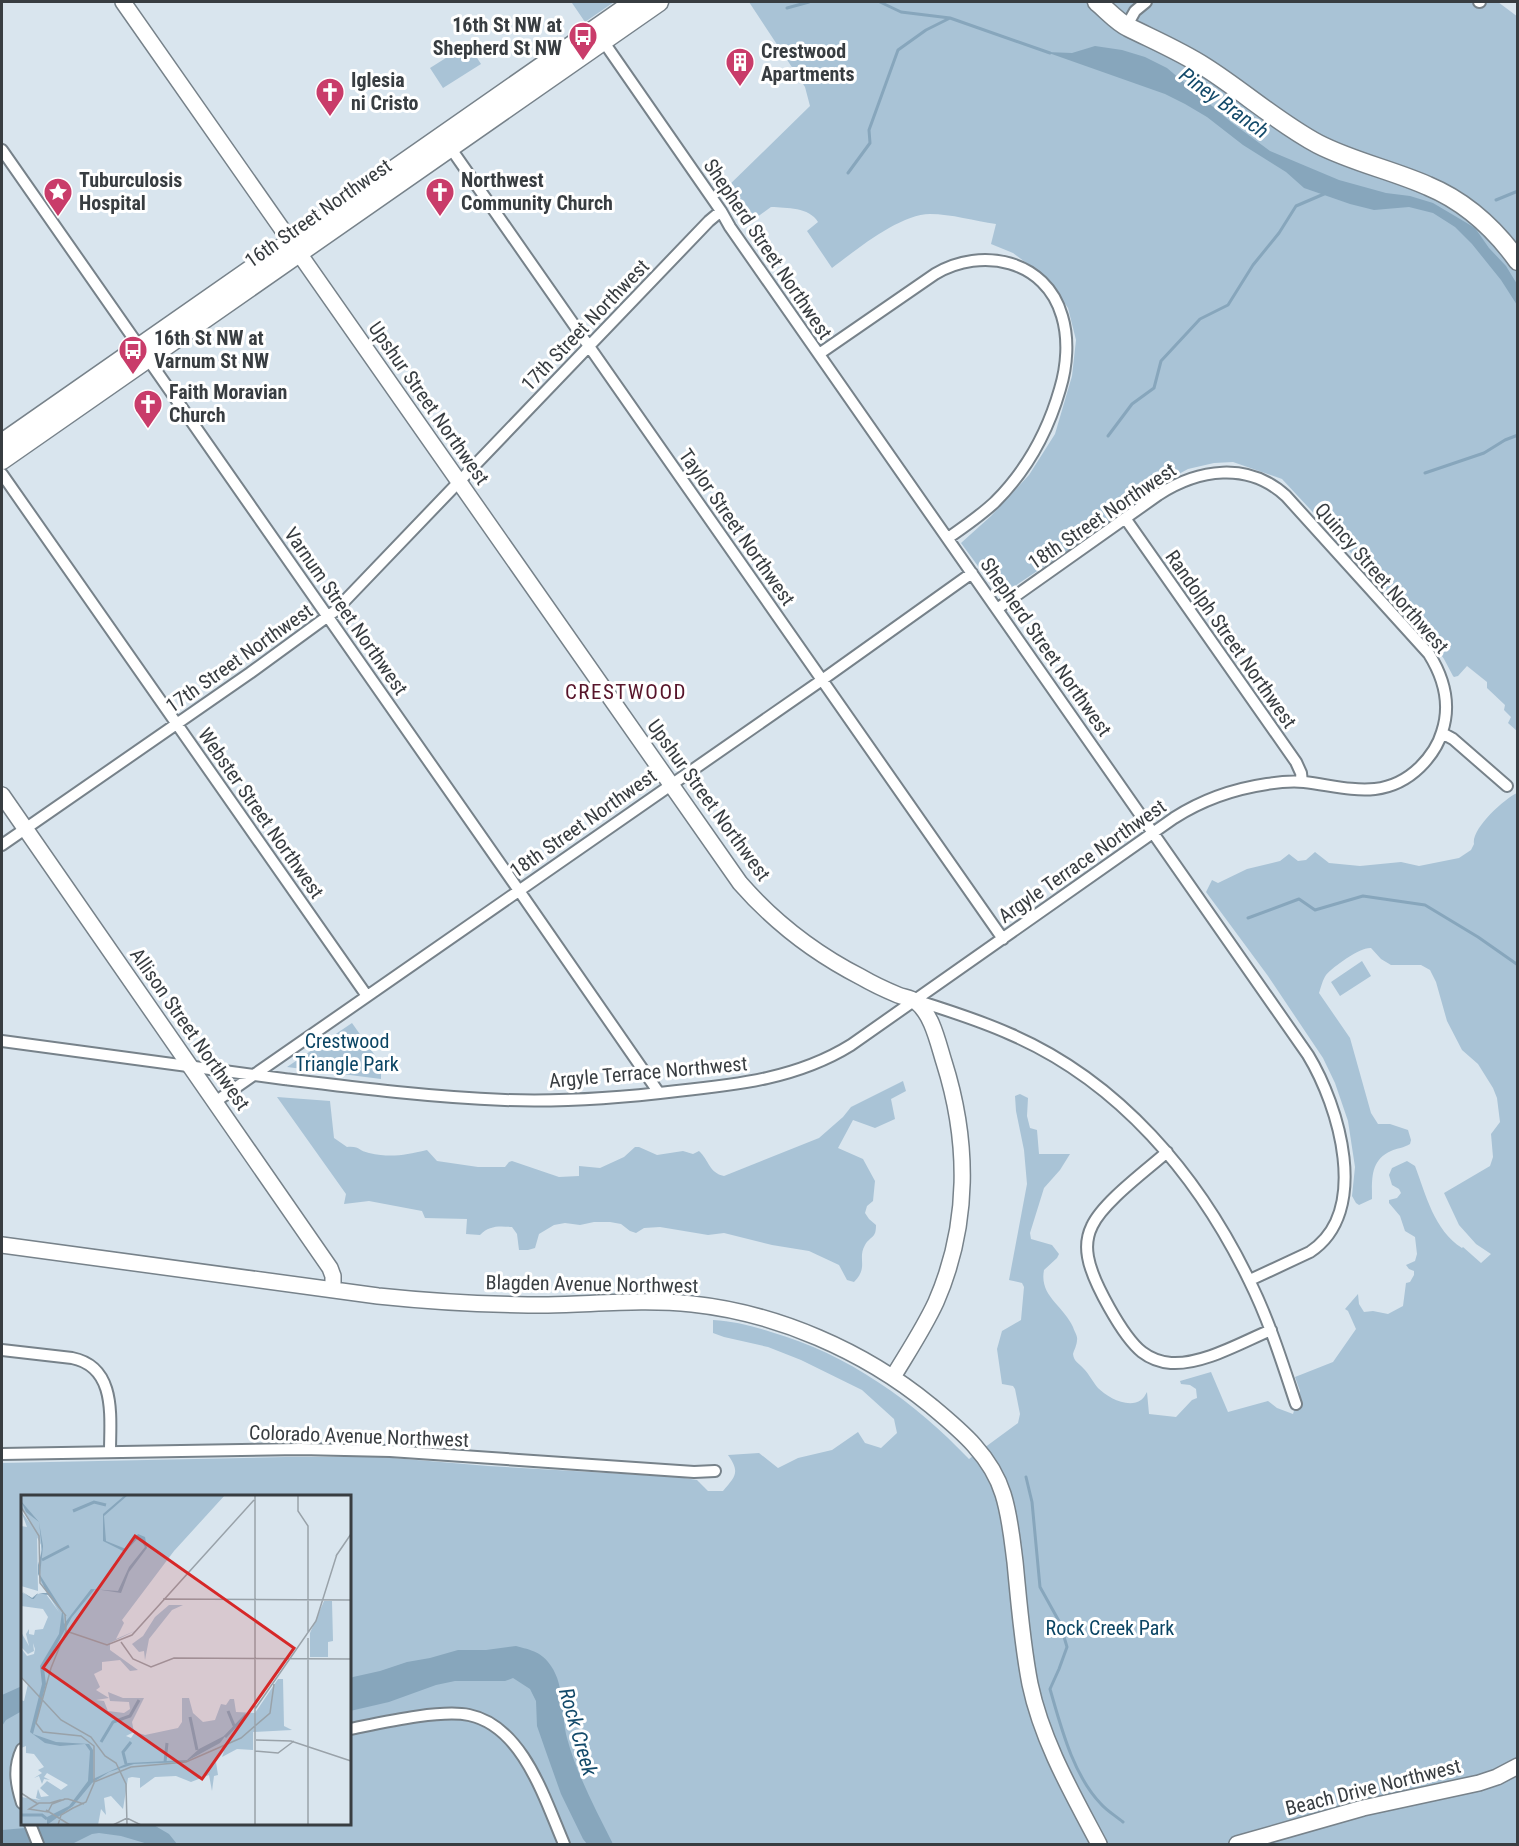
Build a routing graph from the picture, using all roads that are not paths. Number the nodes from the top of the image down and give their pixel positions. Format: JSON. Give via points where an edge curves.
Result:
{"nodes":[{"id":1,"x":123,"y":2,"type":"edge"},
{"id":2,"x":634,"y":2,"type":"edge"},
{"id":3,"x":659,"y":2,"type":"edge"},
{"id":4,"x":1097,"y":2,"type":"edge"},
{"id":5,"x":1146,"y":2,"type":"edge"},
{"id":6,"x":1126,"y":27,"type":"junction"},
{"id":7,"x":598,"y":34,"type":"junction"},
{"id":8,"x":446,"y":141,"type":"junction"},
{"id":9,"x":2,"y":150,"type":"edge"},
{"id":10,"x":721,"y":211,"type":"junction"},
{"id":11,"x":295,"y":247,"type":"junction"},
{"id":12,"x":1518,"y":261,"type":"edge"},
{"id":13,"x":590,"y":347,"type":"junction"},
{"id":14,"x":143,"y":352,"type":"junction"},
{"id":15,"x":819,"y":354,"type":"junction"},
{"id":16,"x":2,"y":443,"type":"edge"},
{"id":17,"x":2,"y":460,"type":"edge"},
{"id":18,"x":1234,"y":473,"type":"joint"},
{"id":19,"x":2,"y":474,"type":"edge"},
{"id":20,"x":459,"y":482,"type":"junction"},
{"id":21,"x":1125,"y":519,"type":"junction"},
{"id":22,"x":948,"y":538,"type":"junction"},
{"id":23,"x":972,"y":573,"type":"junction"},
{"id":24,"x":997,"y":609,"type":"junction"},
{"id":25,"x":328,"y":617,"type":"junction"},
{"id":26,"x":822,"y":680,"type":"junction"},
{"id":27,"x":177,"y":724,"type":"junction"},
{"id":28,"x":1442,"y":733,"type":"junction"},
{"id":29,"x":1302,"y":782,"type":"junction"},
{"id":30,"x":670,"y":785,"type":"junction"},
{"id":31,"x":1507,"y":786,"type":"dead end"},
{"id":32,"x":2,"y":795,"type":"edge"},
{"id":33,"x":25,"y":829,"type":"junction"},
{"id":34,"x":1153,"y":833,"type":"junction"},
{"id":35,"x":2,"y":845,"type":"edge"},
{"id":36,"x":519,"y":890,"type":"junction"},
{"id":37,"x":1002,"y":939,"type":"junction"},
{"id":38,"x":368,"y":996,"type":"junction"},
{"id":39,"x":915,"y":1000,"type":"junction"},
{"id":40,"x":2,"y":1041,"type":"edge"},
{"id":41,"x":190,"y":1066,"type":"junction"},
{"id":42,"x":254,"y":1075,"type":"junction"},
{"id":43,"x":659,"y":1093,"type":"junction"},
{"id":44,"x":215,"y":1102,"type":"junction"},
{"id":45,"x":1167,"y":1152,"type":"junction"},
{"id":46,"x":2,"y":1245,"type":"edge"},
{"id":47,"x":1250,"y":1280,"type":"junction"},
{"id":48,"x":333,"y":1290,"type":"junction"},
{"id":49,"x":1271,"y":1330,"type":"junction"},
{"id":50,"x":2,"y":1350,"type":"edge"},
{"id":51,"x":893,"y":1377,"type":"junction"},
{"id":52,"x":1296,"y":1404,"type":"dead end"},
{"id":53,"x":110,"y":1452,"type":"junction"},
{"id":54,"x":2,"y":1454,"type":"edge"},
{"id":55,"x":715,"y":1471,"type":"dead end"},
{"id":56,"x":351,"y":1729,"type":"edge"},
{"id":57,"x":21,"y":1752,"type":"edge"},
{"id":58,"x":1518,"y":1767,"type":"edge"},
{"id":59,"x":21,"y":1799,"type":"edge"},
{"id":60,"x":30,"y":1825,"type":"edge"},
{"id":61,"x":39,"y":1845,"type":"edge"},
{"id":62,"x":564,"y":1845,"type":"edge"},
{"id":63,"x":1099,"y":1845,"type":"edge"},
{"id":64,"x":1237,"y":1845,"type":"edge"}],
"edges":[{"from":1,"to":11,"type":"street","name":"Upshur Street Northwest"},
{"from":2,"to":7,"type":"main road","name":"16th Street Northwest"},
{"from":3,"to":7,"type":"main road","name":"16th Street Northwest"},
{"from":4,"to":6,"type":"main road"},
{"from":5,"to":6,"type":"street"},
{"from":6,"to":12,"type":"main road","via":[[1202,65],[1315,142],[1452,198],[1481,219]]},
{"from":7,"to":8,"type":"main road","name":"16th Street Northwest"},
{"from":7,"to":10,"type":"street","name":"Shepherd Street Northwest"},
{"from":8,"to":11,"type":"main road","name":"16th Street Northwest"},
{"from":8,"to":13,"type":"street","name":"Taylor Street Northwest"},
{"from":9,"to":14,"type":"street","name":"Varnum Street Northwest"},
{"from":10,"to":13,"type":"street","name":"17th Street Northwest"},
{"from":10,"to":15,"type":"street","name":"Shepherd Street Northwest"},
{"from":11,"to":14,"type":"main road","name":"16th Street Northwest"},
{"from":11,"to":20,"type":"street","name":"Upshur Street Northwest"},
{"from":13,"to":20,"type":"street","name":"17th Street Northwest"},
{"from":13,"to":26,"type":"street","name":"Taylor Street Northwest"},
{"from":14,"to":16,"type":"main road","name":"16th Street Northwest"},
{"from":14,"to":17,"type":"main road","name":"16th Street Northwest"},
{"from":14,"to":25,"type":"street","name":"Varnum Street Northwest"},
{"from":15,"to":22,"type":"street","name":"Shepherd Street Northwest"},
{"from":15,"to":22,"type":"street","via":[[935,274],[966,261],[1014,264],[1033,275],[1053,297],[1062,316],[1066,358],[1060,390],[1046,428],[1005,492]]},
{"from":18,"to":21,"type":"street","name":"18th Street Northwest","via":[[1187,479]]},
{"from":18,"to":28,"type":"street","name":"Quincy Street Northwest","via":[[1261,480],[1286,496],[1422,645],[1438,668],[1445,690]]},
{"from":19,"to":27,"type":"street","name":"Webster Street Northwest"},
{"from":20,"to":25,"type":"street","name":"17th Street Northwest"},
{"from":20,"to":30,"type":"street","name":"Upshur Street Northwest"},
{"from":21,"to":24,"type":"street","name":"18th Street Northwest"},
{"from":21,"to":29,"type":"street","name":"Randolph Street Northwest","via":[[1296,762]]},
{"from":22,"to":23,"type":"street","name":"Shepherd Street Northwest"},
{"from":23,"to":24,"type":"street","name":"Shepherd Street Northwest"},
{"from":23,"to":26,"type":"street","name":"18th Street Northwest"},
{"from":24,"to":34,"type":"street","name":"Shepherd Street Northwest"},
{"from":25,"to":27,"type":"street","name":"17th Street Northwest"},
{"from":25,"to":36,"type":"street","name":"Varnum Street Northwest"},
{"from":26,"to":30,"type":"street","name":"18th Street Northwest"},
{"from":26,"to":37,"type":"street","name":"Taylor Street Northwest"},
{"from":27,"to":33,"type":"street","name":"17th Street Northwest"},
{"from":27,"to":38,"type":"street","name":"Webster Street Northwest"},
{"from":28,"to":29,"type":"street","name":"Argyle Terrace Northwest","via":[[1423,764],[1388,786],[1357,790]]},
{"from":28,"to":31,"type":"street"},
{"from":29,"to":34,"type":"street","name":"Argyle Terrace Northwest","via":[[1266,784],[1223,794]]},
{"from":30,"to":36,"type":"street","name":"18th Street Northwest"},
{"from":30,"to":39,"type":"street","name":"Upshur Street Northwest","via":[[740,883],[777,922],[834,963]]},
{"from":32,"to":33,"type":"street","name":"Allison Street Northwest"},
{"from":33,"to":35,"type":"street","name":"17th Street Northwest"},
{"from":33,"to":41,"type":"street","name":"Allison Street Northwest"},
{"from":34,"to":37,"type":"street","name":"Argyle Terrace Northwest"},
{"from":34,"to":47,"type":"street","name":"Shepherd Street Northwest","via":[[1311,1060],[1339,1131],[1343,1187],[1341,1208],[1332,1232],[1310,1252]]},
{"from":36,"to":38,"type":"street","name":"18th Street Northwest"},
{"from":36,"to":43,"type":"street","name":"Varnum Street Northwest"},
{"from":37,"to":39,"type":"street","name":"Argyle Terrace Northwest"},
{"from":38,"to":42,"type":"street","name":"18th Street Northwest"},
{"from":39,"to":43,"type":"street","name":"Argyle Terrace Northwest","via":[[843,1050],[804,1068],[720,1087]]},
{"from":39,"to":45,"type":"street","name":"Upshur Street Northwest","via":[[1002,1030],[1059,1060],[1114,1100]]},
{"from":39,"to":51,"type":"street","via":[[929,1019],[954,1096],[961,1140],[962,1194],[955,1242],[940,1291]]},
{"from":40,"to":41,"type":"street","name":"Argyle Terrace Northwest"},
{"from":41,"to":42,"type":"street","name":"Argyle Terrace Northwest"},
{"from":41,"to":44,"type":"street","name":"Allison Street Northwest"},
{"from":42,"to":43,"type":"street","name":"Argyle Terrace Northwest","via":[[381,1091],[506,1100]]},
{"from":42,"to":44,"type":"street","name":"18th Street Northwest"},
{"from":44,"to":48,"type":"street","name":"Allison Street Northwest","via":[[330,1268]]},
{"from":45,"to":47,"type":"street","name":"Upshur Street Northwest","via":[[1207,1205]]},
{"from":45,"to":49,"type":"street","via":[[1104,1208],[1090,1229],[1088,1260],[1111,1310],[1137,1348],[1168,1363],[1199,1360]]},
{"from":46,"to":48,"type":"street","name":"Blagden Avenue Northwest"},
{"from":47,"to":49,"type":"street","name":"Upshur Street Northwest"},
{"from":48,"to":51,"type":"street","name":"Blagden Avenue Northwest","via":[[437,1302],[551,1305],[643,1301],[705,1306],[784,1326],[826,1342]]},
{"from":49,"to":52,"type":"street","name":"Upshur Street Northwest"},
{"from":50,"to":53,"type":"street","via":[[72,1358],[92,1366],[108,1394]]},
{"from":51,"to":63,"type":"street","name":"Blagden Avenue Northwest","via":[[975,1446],[999,1480],[1008,1513],[1022,1635],[1035,1705],[1053,1755]]},
{"from":53,"to":54,"type":"street","name":"Colorado Avenue Northwest"},
{"from":53,"to":55,"type":"street","name":"Colorado Avenue Northwest","via":[[390,1451]]},
{"from":56,"to":62,"type":"street","via":[[444,1714],[470,1715],[487,1722],[507,1736],[521,1754]]},
{"from":57,"to":59,"type":"street","via":[[15,1776]]},
{"from":58,"to":64,"type":"street","name":"Beach Drive Northwest","via":[[1479,1784],[1363,1808]]},
{"from":60,"to":61,"type":"street"}]}
